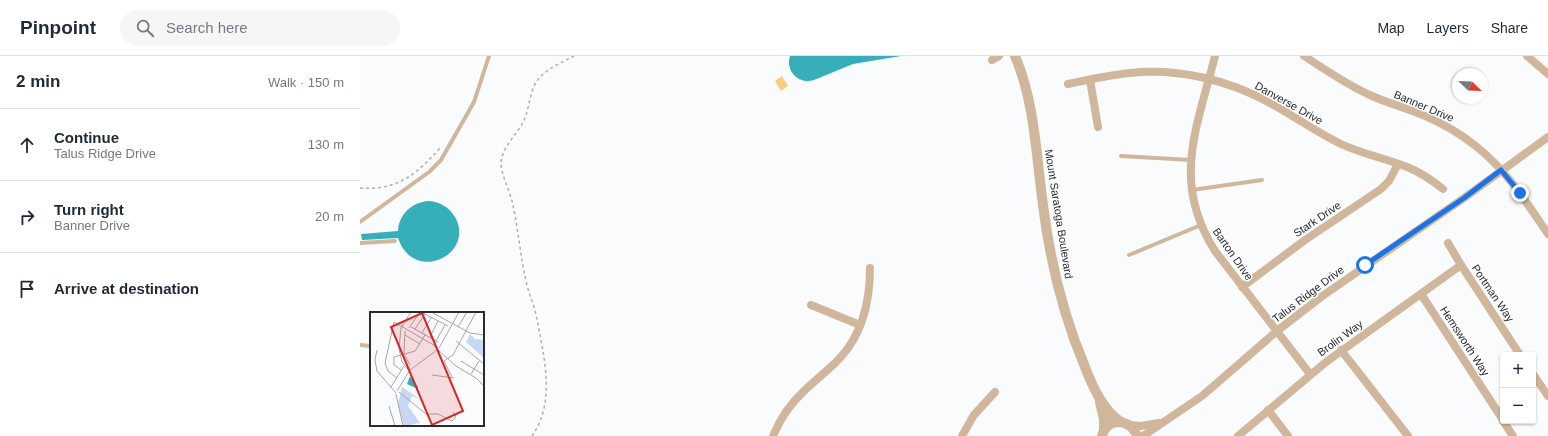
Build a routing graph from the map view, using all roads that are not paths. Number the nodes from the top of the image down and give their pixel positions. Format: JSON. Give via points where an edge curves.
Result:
{"nodes":[{"id":1,"x":489,"y":56,"type":"edge"},
{"id":2,"x":1015,"y":56,"type":"edge"},
{"id":3,"x":1215,"y":56,"type":"edge"},
{"id":4,"x":1304,"y":56,"type":"edge"},
{"id":5,"x":1527,"y":56,"type":"edge"},
{"id":6,"x":1548,"y":74,"type":"edge"},
{"id":7,"x":1209,"y":79,"type":"junction"},
{"id":8,"x":1090,"y":80,"type":"junction"},
{"id":9,"x":1068,"y":84,"type":"dead end"},
{"id":10,"x":1098,"y":127,"type":"dead end"},
{"id":11,"x":1548,"y":137,"type":"edge"},
{"id":12,"x":1121,"y":156,"type":"dead end"},
{"id":13,"x":1191,"y":160,"type":"junction"},
{"id":14,"x":1398,"y":164,"type":"junction"},
{"id":15,"x":1501,"y":170,"type":"junction"},
{"id":16,"x":1262,"y":180,"type":"dead end"},
{"id":17,"x":1443,"y":188,"type":"dead end"},
{"id":18,"x":1192,"y":190,"type":"junction"},
{"id":19,"x":360,"y":222,"type":"edge"},
{"id":20,"x":1201,"y":225,"type":"junction"},
{"id":21,"x":1548,"y":234,"type":"edge"},
{"id":22,"x":395,"y":241,"type":"dead end"},
{"id":23,"x":1448,"y":243,"type":"dead end"},
{"id":24,"x":360,"y":244,"type":"edge"},
{"id":25,"x":1129,"y":255,"type":"dead end"},
{"id":26,"x":1461,"y":265,"type":"junction"},
{"id":27,"x":870,"y":268,"type":"dead end"},
{"id":28,"x":1242,"y":287,"type":"junction"},
{"id":29,"x":1421,"y":294,"type":"junction"},
{"id":30,"x":811,"y":305,"type":"dead end"},
{"id":31,"x":860,"y":325,"type":"junction"},
{"id":32,"x":1277,"y":331,"type":"junction"},
{"id":33,"x":360,"y":345,"type":"edge"},
{"id":34,"x":370,"y":346,"type":"edge"},
{"id":35,"x":1342,"y":350,"type":"junction"},
{"id":36,"x":1518,"y":352,"type":"edge"},
{"id":37,"x":1310,"y":374,"type":"junction"},
{"id":38,"x":1536,"y":378,"type":"edge"},
{"id":39,"x":995,"y":392,"type":"dead end"},
{"id":40,"x":1098,"y":394,"type":"junction"},
{"id":41,"x":1548,"y":396,"type":"edge"},
{"id":42,"x":1268,"y":410,"type":"junction"},
{"id":43,"x":1500,"y":416,"type":"edge"},
{"id":44,"x":1166,"y":421,"type":"junction"},
{"id":45,"x":1126,"y":423,"type":"junction"},
{"id":46,"x":1505,"y":424,"type":"edge"},
{"id":47,"x":1103,"y":433,"type":"edge"},
{"id":48,"x":773,"y":436,"type":"edge"},
{"id":49,"x":962,"y":436,"type":"edge"},
{"id":50,"x":1137,"y":436,"type":"edge"},
{"id":51,"x":1143,"y":436,"type":"edge"},
{"id":52,"x":1238,"y":436,"type":"edge"},
{"id":53,"x":1288,"y":436,"type":"edge"},
{"id":54,"x":1408,"y":436,"type":"edge"},
{"id":55,"x":1513,"y":436,"type":"edge"}],
"edges":[{"from":1,"to":19,"type":"lane","via":[[472,105],[441,160],[429,172]]},
{"from":2,"to":40,"type":"street","name":"Mount Saratoga Boulevard","via":[[1032,113],[1043,207],[1059,290],[1079,354]]},
{"from":3,"to":7,"type":"street","name":"Barton Drive"},
{"from":4,"to":15,"type":"street","name":"Banner Drive","via":[[1353,87],[1446,126],[1478,148]]},
{"from":5,"to":6,"type":"street"},
{"from":7,"to":8,"type":"street","name":"Danverse Drive","via":[[1178,73],[1146,72]]},
{"from":7,"to":13,"type":"street","name":"Barton Drive"},
{"from":7,"to":14,"type":"street","name":"Danverse Drive","via":[[1260,98],[1344,145]]},
{"from":8,"to":9,"type":"street","name":"Danverse Drive"},
{"from":8,"to":10,"type":"street"},
{"from":11,"to":15,"type":"street","name":"Talus Ridge Drive"},
{"from":12,"to":13,"type":"lane"},
{"from":13,"to":18,"type":"street","name":"Barton Drive"},
{"from":14,"to":17,"type":"street","name":"Danverse Drive"},
{"from":14,"to":28,"type":"street","name":"Stark Drive","via":[[1389,181],[1381,188]]},
{"from":15,"to":21,"type":"street","name":"Banner Drive"},
{"from":15,"to":32,"type":"street","name":"Talus Ridge Drive","via":[[1343,281]]},
{"from":16,"to":18,"type":"lane"},
{"from":18,"to":20,"type":"street","name":"Barton Drive"},
{"from":20,"to":25,"type":"lane"},
{"from":20,"to":28,"type":"street","name":"Barton Drive","via":[[1215,251]]},
{"from":22,"to":24,"type":"lane"},
{"from":23,"to":26,"type":"street","name":"Portman Way"},
{"from":26,"to":29,"type":"street","name":"Brolin Way"},
{"from":26,"to":36,"type":"street","name":"Portman Way"},
{"from":27,"to":31,"type":"street","via":[[868,297]]},
{"from":28,"to":32,"type":"street","name":"Barton Drive"},
{"from":29,"to":35,"type":"street","name":"Brolin Way"},
{"from":29,"to":43,"type":"street","name":"Hemsworth Way"},
{"from":30,"to":31,"type":"street"},
{"from":31,"to":48,"type":"street","via":[[846,352],[796,399],[782,417]]},
{"from":32,"to":37,"type":"street","name":"Barton Drive"},
{"from":32,"to":44,"type":"street","name":"Talus Ridge Drive","via":[[1202,396]]},
{"from":33,"to":34,"type":"lane"},
{"from":35,"to":37,"type":"street","name":"Brolin Way"},
{"from":35,"to":54,"type":"street"},
{"from":37,"to":42,"type":"street","name":"Brolin Way"},
{"from":38,"to":41,"type":"street"},
{"from":39,"to":49,"type":"street","via":[[974,415]]},
{"from":40,"to":45,"type":"street","name":"Mount Saratoga Boulevard","via":[[1110,412]]},
{"from":40,"to":47,"type":"street","name":"Mount Saratoga Boulevard","via":[[1104,419]]},
{"from":42,"to":52,"type":"street","name":"Brolin Way"},
{"from":42,"to":53,"type":"street"},
{"from":44,"to":45,"type":"street","name":"Talus Ridge Drive","via":[[1148,426]]},
{"from":44,"to":51,"type":"street","name":"Talus Ridge Drive"},
{"from":45,"to":47,"type":"street","via":[[1113,423]]},
{"from":45,"to":50,"type":"street","name":"Mount Saratoga Boulevard"},
{"from":46,"to":55,"type":"street","name":"Hemsworth Way"}]}
